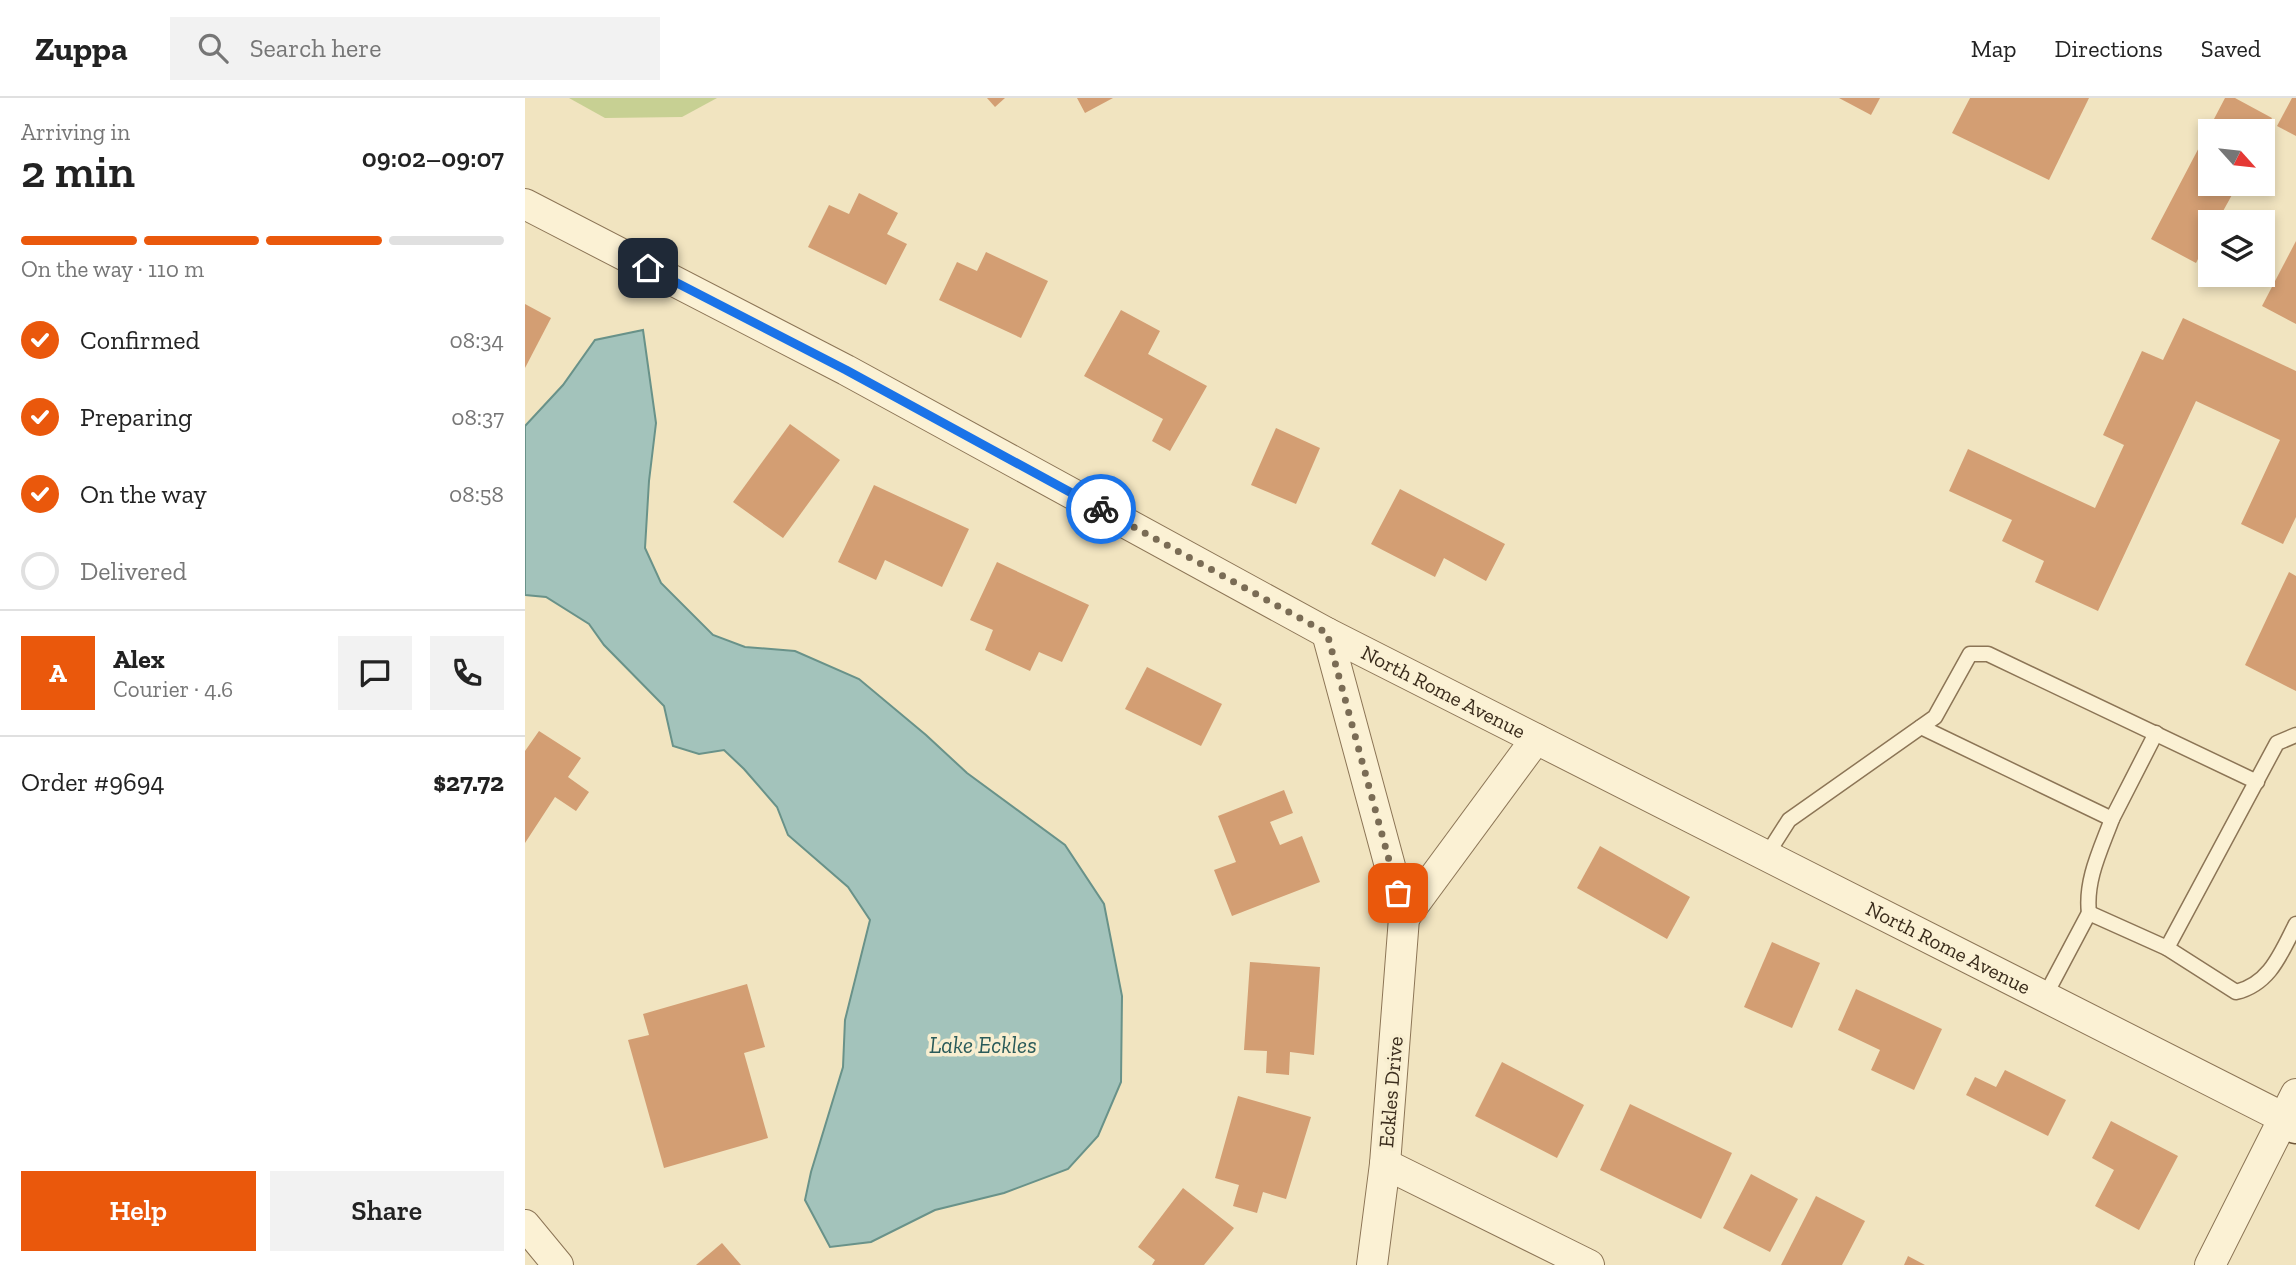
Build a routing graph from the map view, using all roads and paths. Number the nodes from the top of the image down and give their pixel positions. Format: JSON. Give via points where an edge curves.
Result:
{"nodes":[{"id":1,"x":525,"y":204,"type":"edge"},
{"id":2,"x":1327,"y":633,"type":"junction"},
{"id":3,"x":1921,"y":727,"type":"junction"},
{"id":4,"x":2156,"y":733,"type":"junction"},
{"id":5,"x":2296,"y":735,"type":"edge"},
{"id":6,"x":1536,"y":739,"type":"junction"},
{"id":7,"x":2257,"y":782,"type":"junction"},
{"id":8,"x":2112,"y":819,"type":"junction"},
{"id":9,"x":1766,"y":856,"type":"junction"},
{"id":10,"x":2089,"y":913,"type":"junction"},
{"id":11,"x":1405,"y":918,"type":"junction"},
{"id":12,"x":2296,"y":924,"type":"edge"},
{"id":13,"x":2167,"y":948,"type":"junction"},
{"id":14,"x":2045,"y":996,"type":"junction"},
{"id":15,"x":2292,"y":1112,"type":"edge"},
{"id":16,"x":1385,"y":1164,"type":"junction"},
{"id":17,"x":525,"y":1226,"type":"edge"},
{"id":18,"x":558,"y":1265,"type":"edge"},
{"id":19,"x":1372,"y":1265,"type":"edge"},
{"id":20,"x":1589,"y":1265,"type":"edge"},
{"id":21,"x":2210,"y":1265,"type":"edge"}],
"edges":[{"from":1,"to":2,"type":"street","name":"North Rome Avenue","via":[[846,370]]},
{"from":2,"to":6,"type":"street","name":"North Rome Avenue"},
{"from":2,"to":11,"type":"street","name":"Eckles Drive"},
{"from":3,"to":4,"type":"lane","via":[[1935,717],[1970,654],[1988,654]]},
{"from":3,"to":8,"type":"lane"},
{"from":3,"to":9,"type":"lane","via":[[1789,820]]},
{"from":4,"to":7,"type":"lane"},
{"from":4,"to":8,"type":"lane"},
{"from":5,"to":7,"type":"lane","via":[[2277,743]]},
{"from":6,"to":9,"type":"street","name":"North Rome Avenue"},
{"from":6,"to":11,"type":"street"},
{"from":7,"to":13,"type":"lane"},
{"from":8,"to":10,"type":"lane","via":[[2089,883]]},
{"from":9,"to":14,"type":"street","name":"North Rome Avenue"},
{"from":10,"to":13,"type":"lane"},
{"from":10,"to":14,"type":"lane"},
{"from":11,"to":16,"type":"street","name":"Eckles Drive"},
{"from":12,"to":13,"type":"lane","via":[[2270,972],[2250,988],[2236,992]]},
{"from":14,"to":15,"type":"street","name":"North Rome Avenue"},
{"from":15,"to":21,"type":"street"},
{"from":16,"to":19,"type":"street","name":"Eckles Drive"},
{"from":16,"to":20,"type":"street"},
{"from":17,"to":18,"type":"street"}]}
